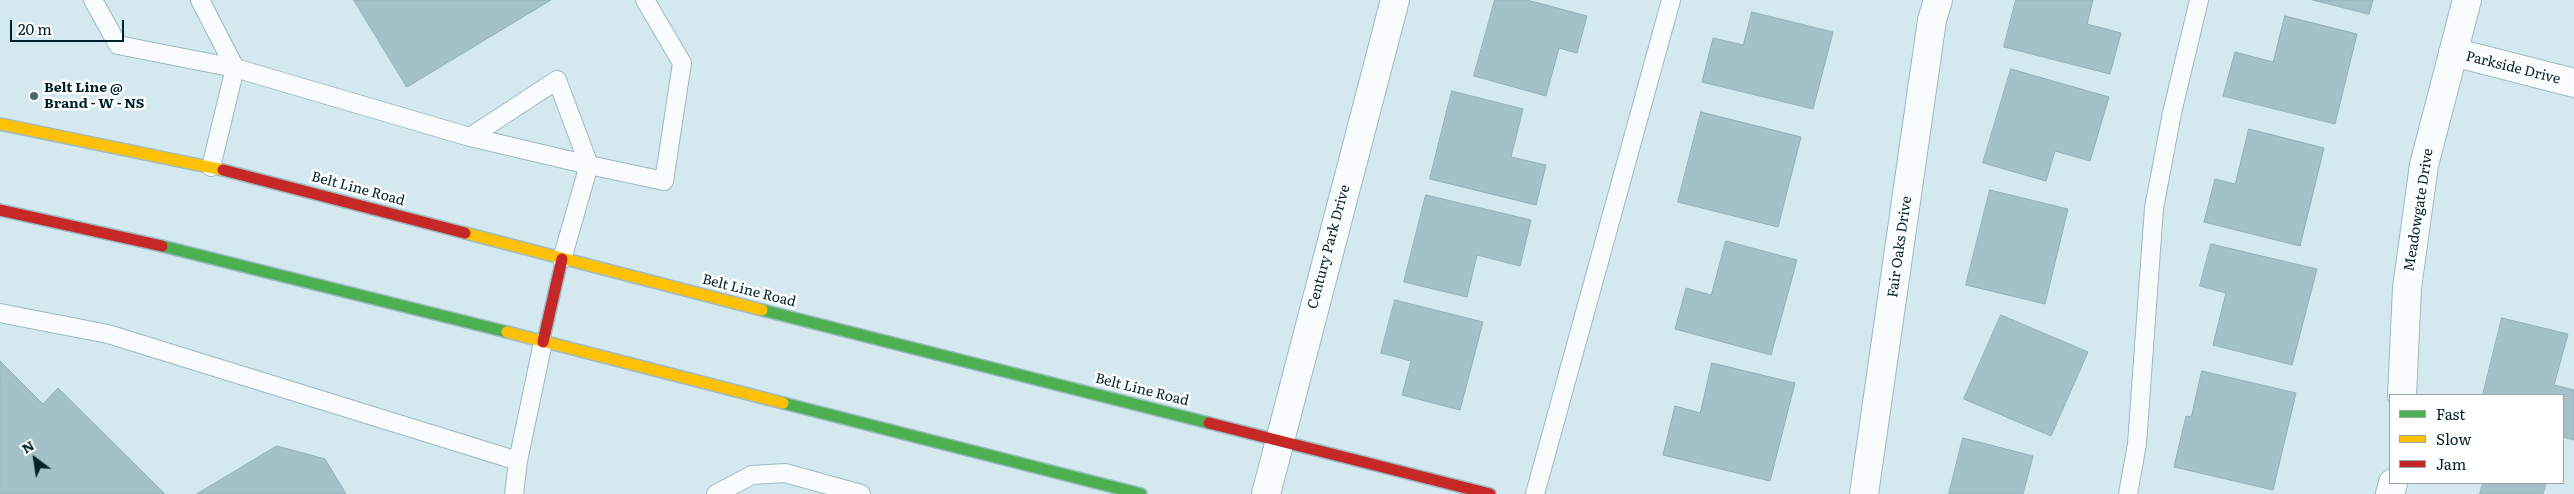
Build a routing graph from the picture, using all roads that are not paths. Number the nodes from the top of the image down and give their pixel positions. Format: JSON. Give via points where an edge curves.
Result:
{"nodes":[{"id":1,"x":93,"y":0,"type":"edge"},
{"id":2,"x":200,"y":0,"type":"edge"},
{"id":3,"x":645,"y":0,"type":"edge"},
{"id":4,"x":1395,"y":0,"type":"edge"},
{"id":5,"x":1671,"y":0,"type":"edge"},
{"id":6,"x":1938,"y":0,"type":"edge"},
{"id":7,"x":2199,"y":0,"type":"edge"},
{"id":8,"x":2467,"y":0,"type":"edge"},
{"id":9,"x":2453,"y":52,"type":"junction"},
{"id":10,"x":235,"y":68,"type":"junction"},
{"id":11,"x":2574,"y":83,"type":"edge"},
{"id":12,"x":0,"y":124,"type":"edge"},
{"id":13,"x":470,"y":137,"type":"junction"},
{"id":14,"x":589,"y":165,"type":"junction"},
{"id":15,"x":211,"y":167,"type":"junction"},
{"id":16,"x":0,"y":210,"type":"edge"},
{"id":17,"x":562,"y":260,"type":"junction"},
{"id":18,"x":0,"y":313,"type":"edge"},
{"id":19,"x":543,"y":342,"type":"junction"},
{"id":20,"x":2402,"y":394,"type":"edge"},
{"id":21,"x":1278,"y":440,"type":"junction"},
{"id":22,"x":518,"y":461,"type":"junction"},
{"id":23,"x":514,"y":494,"type":"edge"},
{"id":24,"x":716,"y":494,"type":"edge"},
{"id":25,"x":861,"y":494,"type":"edge"},
{"id":26,"x":1141,"y":494,"type":"edge"},
{"id":27,"x":1266,"y":494,"type":"edge"},
{"id":28,"x":1490,"y":494,"type":"edge"},
{"id":29,"x":1535,"y":494,"type":"edge"},
{"id":30,"x":1864,"y":494,"type":"edge"},
{"id":31,"x":2128,"y":494,"type":"edge"}],
"edges":[{"from":1,"to":10,"type":"lane","via":[[118,45]]},
{"from":2,"to":10,"type":"lane"},
{"from":3,"to":14,"type":"lane","via":[[682,63],[664,181]]},
{"from":4,"to":21,"type":"street","name":"Century Park Drive"},
{"from":5,"to":29,"type":"lane"},
{"from":6,"to":30,"type":"street","name":"Fair Oaks Drive"},
{"from":7,"to":31,"type":"lane","via":[[2154,208],[2137,444]]},
{"from":8,"to":9,"type":"street","name":"Meadowgate Drive"},
{"from":9,"to":11,"type":"street","name":"Parkside Drive"},
{"from":9,"to":20,"type":"street","name":"Meadowgate Drive","via":[[2424,164],[2407,288]]},
{"from":10,"to":13,"type":"lane"},
{"from":10,"to":15,"type":"lane"},
{"from":12,"to":15,"type":"main road","name":"Belt Line Road"},
{"from":13,"to":14,"type":"lane"},
{"from":13,"to":14,"type":"lane","via":[[556,80]]},
{"from":14,"to":17,"type":"lane"},
{"from":15,"to":17,"type":"main road","name":"Belt Line Road"},
{"from":16,"to":19,"type":"main road","via":[[224,260]]},
{"from":17,"to":19,"type":"main road"},
{"from":17,"to":21,"type":"main road","name":"Belt Line Road"},
{"from":18,"to":22,"type":"lane","via":[[108,334]]},
{"from":19,"to":22,"type":"lane"},
{"from":19,"to":26,"type":"main road"},
{"from":21,"to":27,"type":"street","name":"Century Park Drive"},
{"from":21,"to":28,"type":"main road","name":"Belt Line Road"},
{"from":22,"to":23,"type":"lane"},
{"from":24,"to":25,"type":"lane","via":[[752,474],[785,473]]}]}
